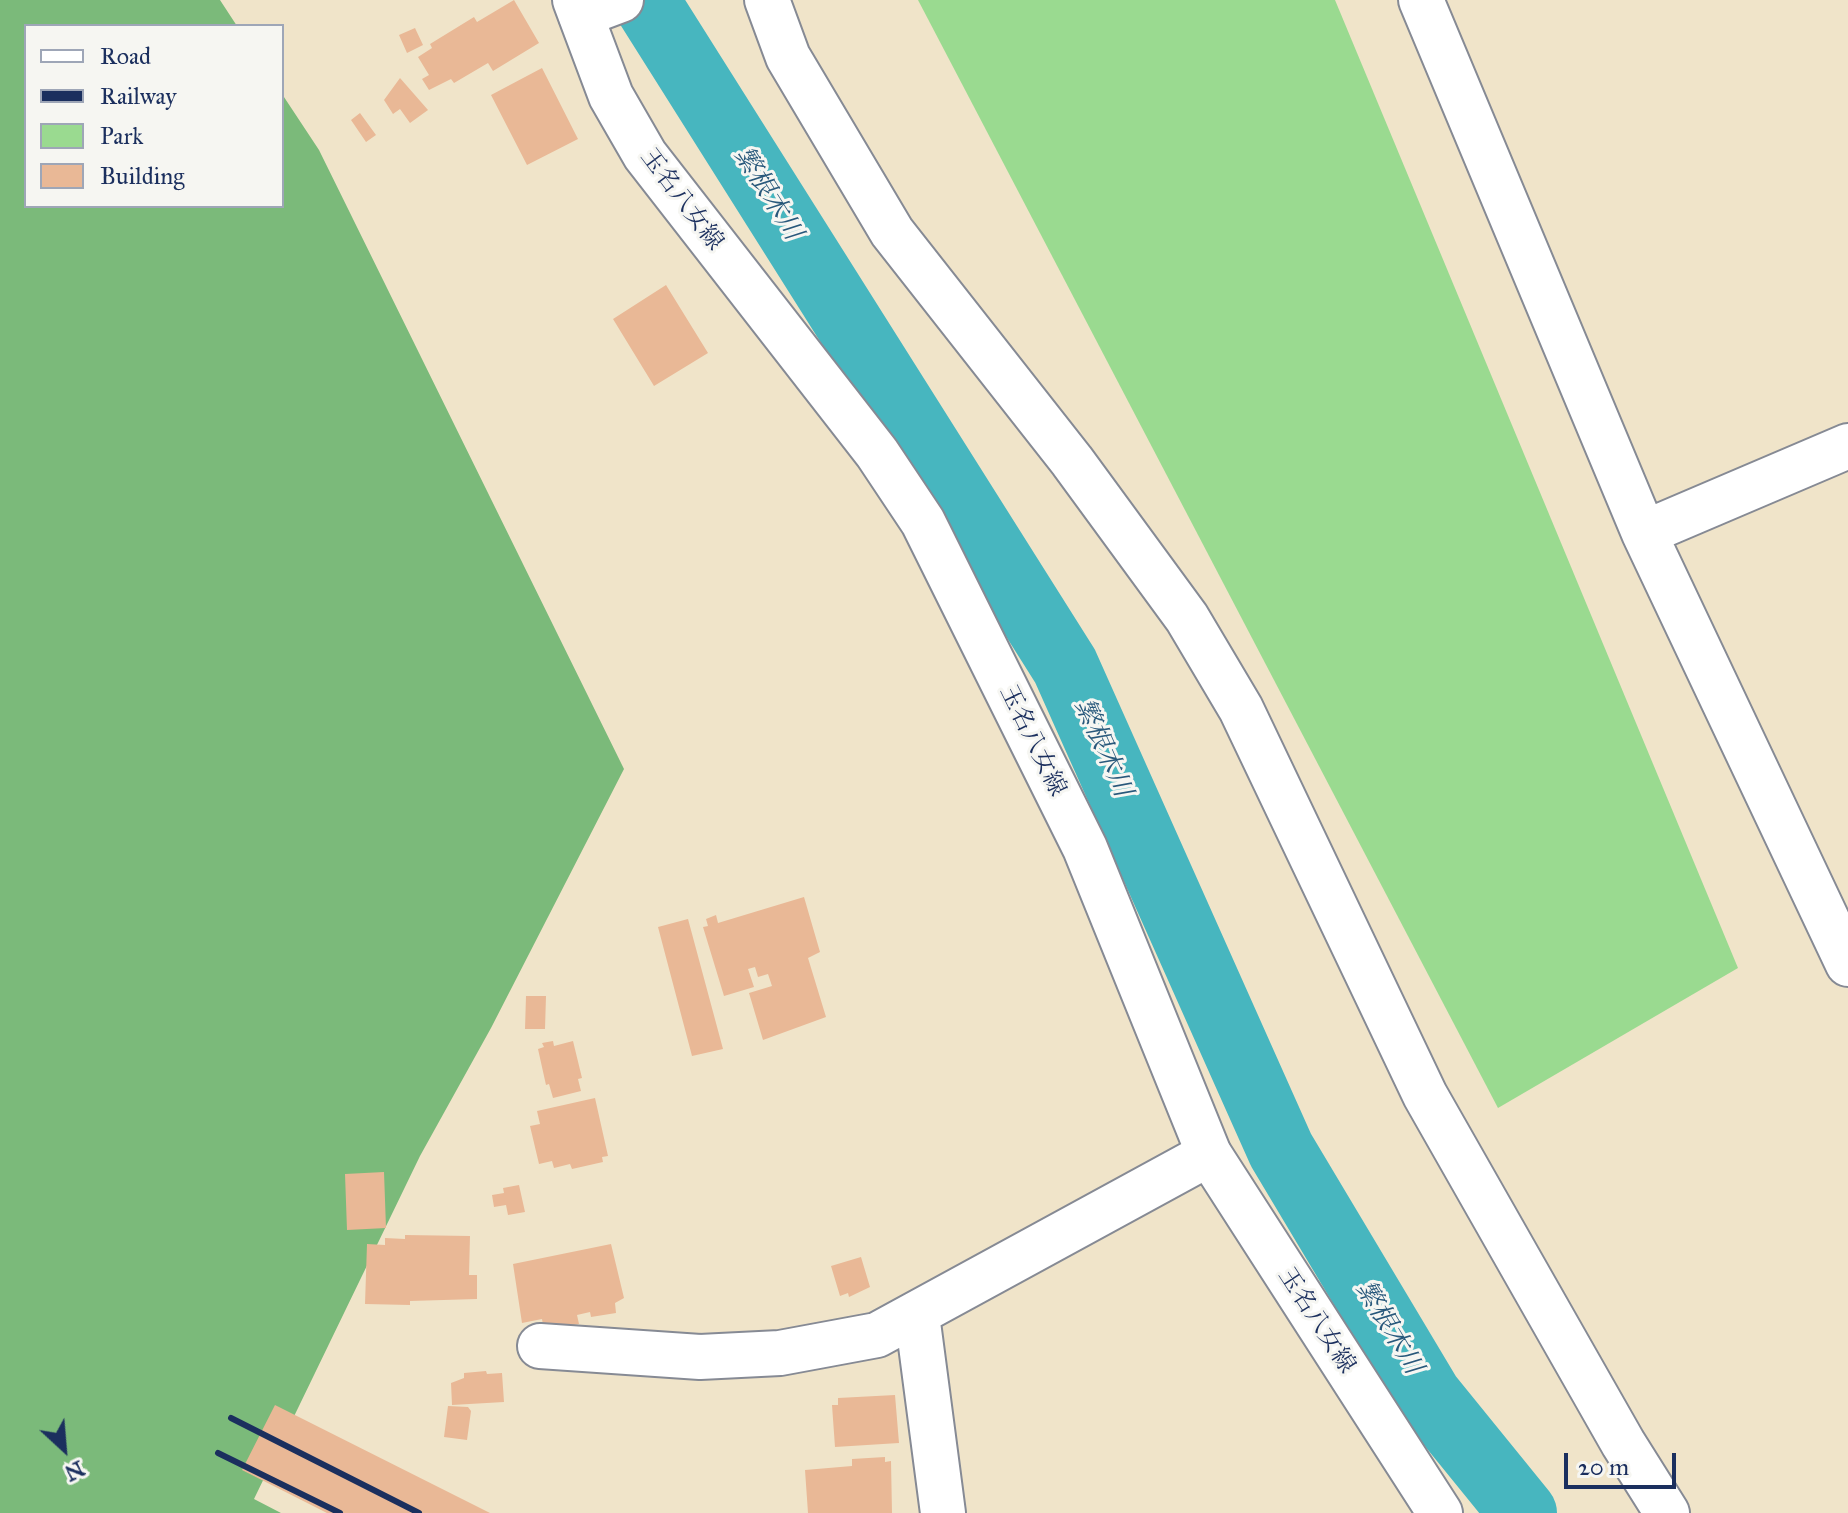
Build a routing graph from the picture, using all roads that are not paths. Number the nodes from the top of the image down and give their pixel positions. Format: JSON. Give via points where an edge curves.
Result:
{"nodes":[{"id":1,"x":767,"y":0,"type":"edge"},
{"id":2,"x":1421,"y":0,"type":"edge"},
{"id":3,"x":593,"y":6,"type":"edge"},
{"id":4,"x":1848,"y":446,"type":"edge"},
{"id":5,"x":1644,"y":533,"type":"junction"},
{"id":6,"x":1848,"y":964,"type":"edge"},
{"id":7,"x":1209,"y":1154,"type":"junction"},
{"id":8,"x":917,"y":1315,"type":"junction"},
{"id":9,"x":540,"y":1346,"type":"dead end"},
{"id":10,"x":943,"y":1513,"type":"edge"},
{"id":11,"x":1440,"y":1513,"type":"edge"},
{"id":12,"x":1667,"y":1513,"type":"edge"}],
"edges":[{"from":1,"to":12,"type":"street","via":[[788,57],[892,232],[1072,461],[1195,631],[1241,709],[1425,1095]]},
{"from":2,"to":5,"type":"street"},
{"from":3,"to":7,"type":"street","name":"玉名八女線","via":[[611,96],[645,155],[877,453],[923,522],[1085,848]]},
{"from":4,"to":5,"type":"street"},
{"from":5,"to":6,"type":"street"},
{"from":7,"to":8,"type":"street"},
{"from":7,"to":11,"type":"street","name":"玉名八女線"},
{"from":8,"to":9,"type":"street","via":[[877,1335],[780,1353],[700,1357]]},
{"from":8,"to":10,"type":"street"}]}
